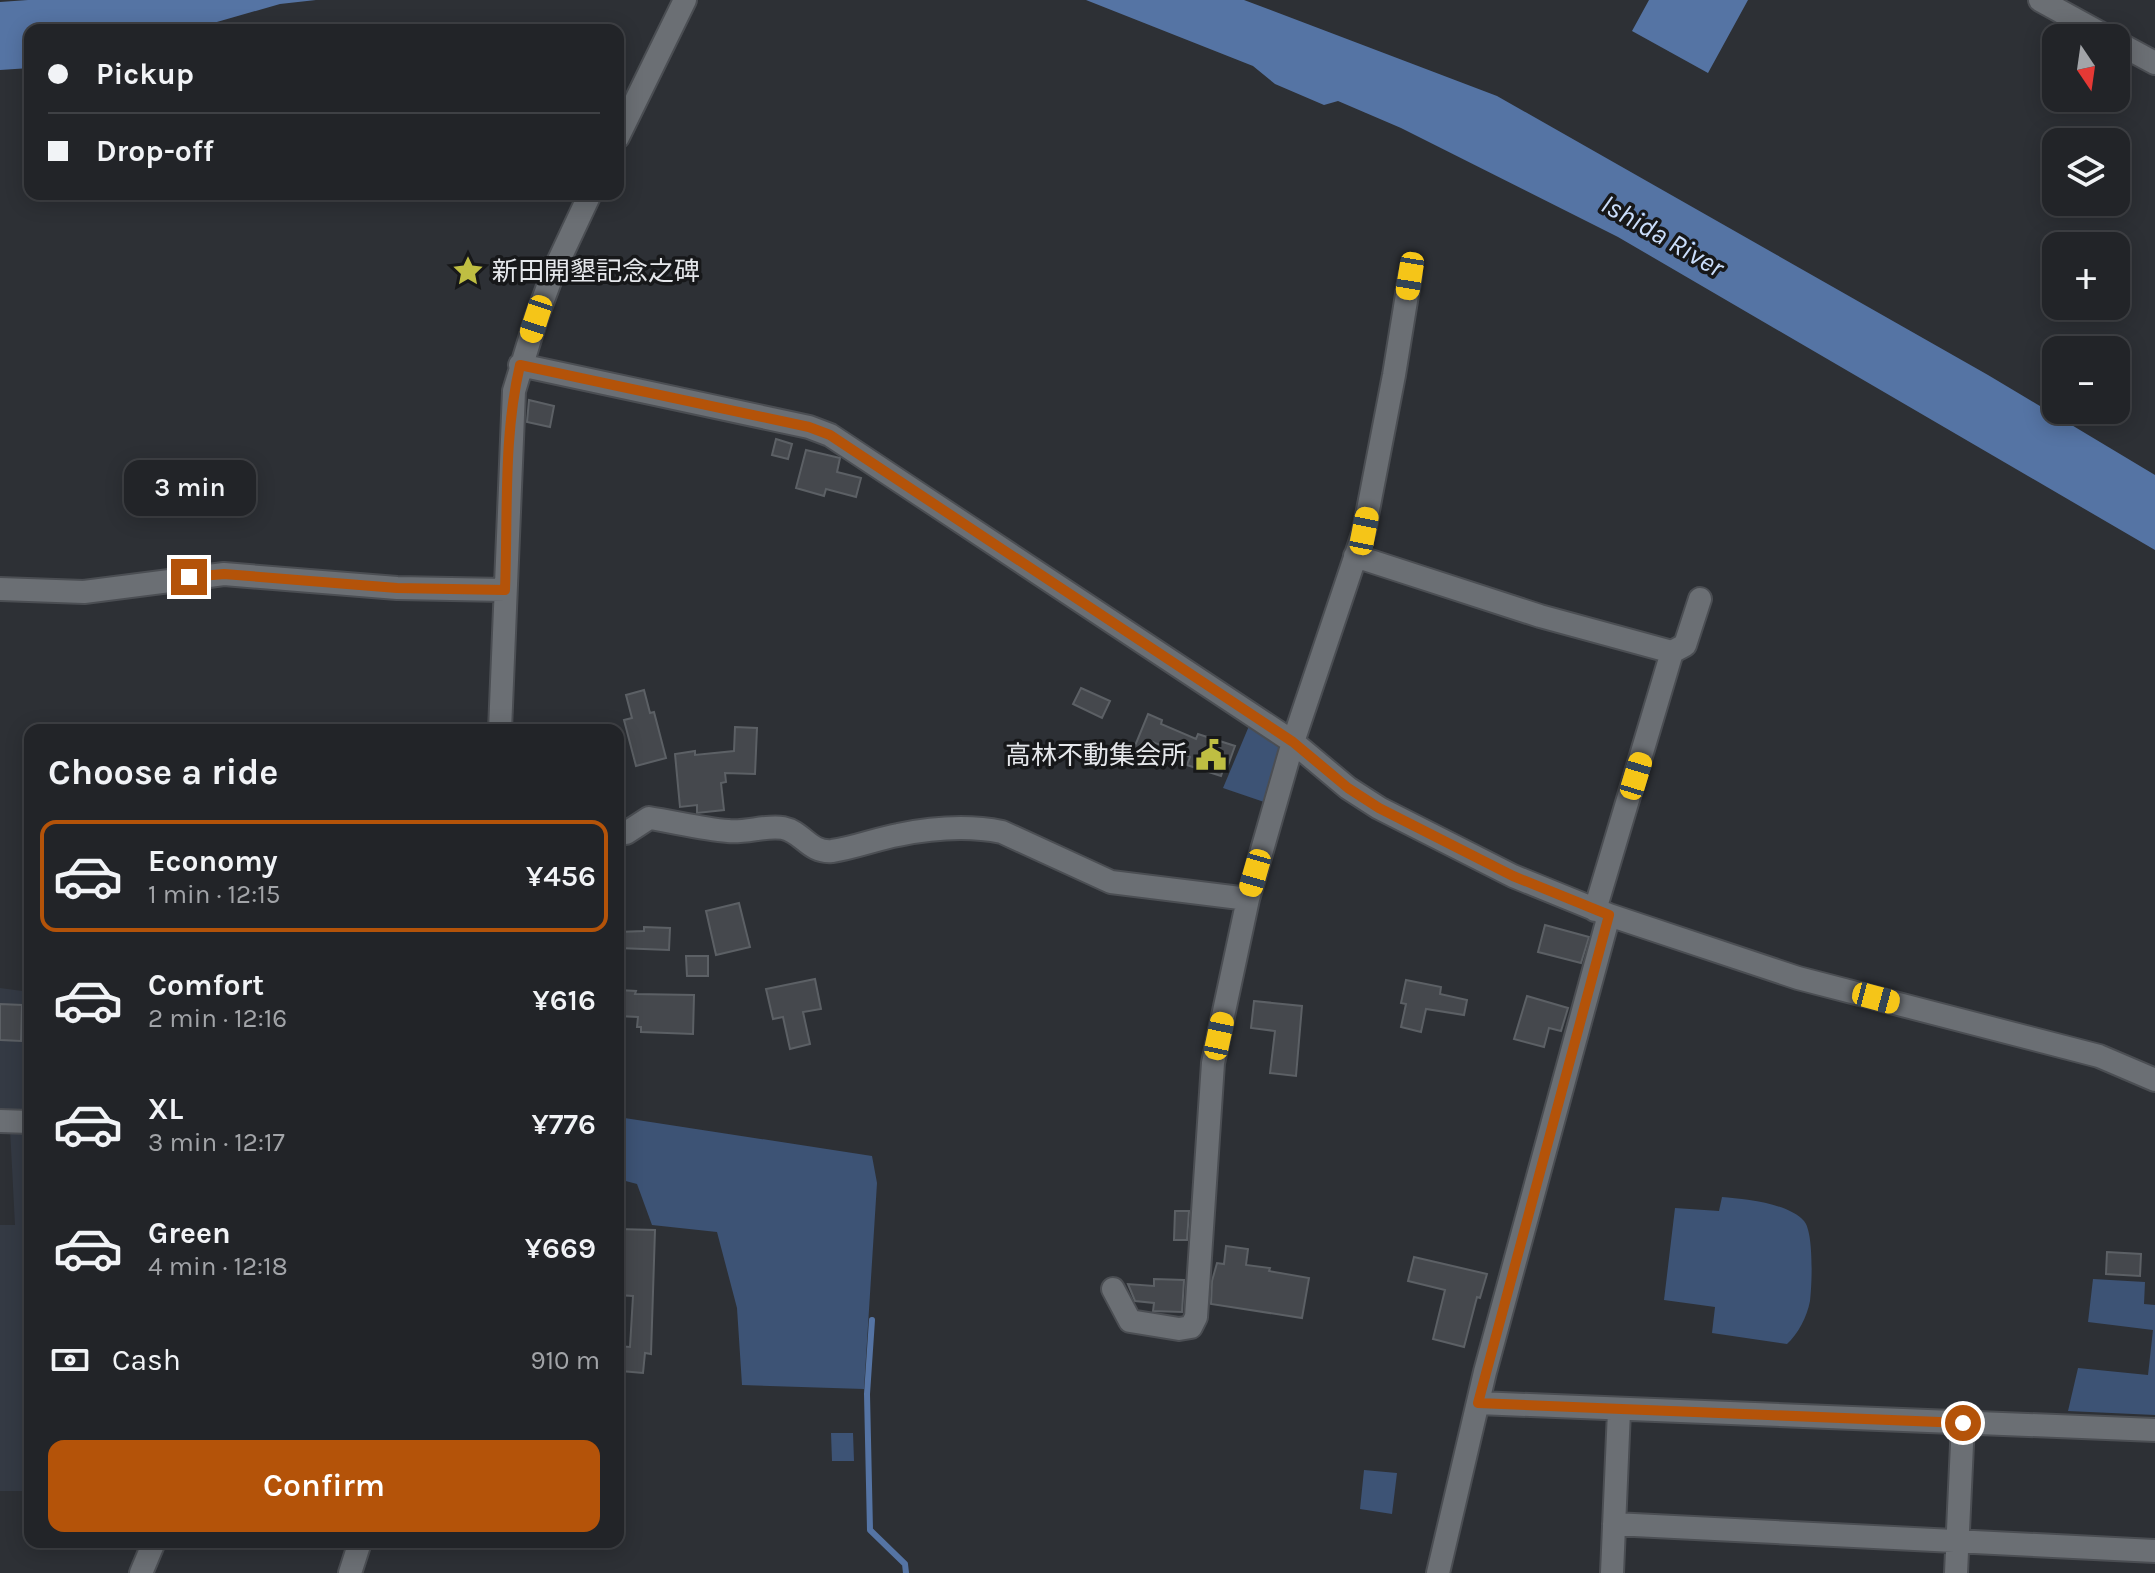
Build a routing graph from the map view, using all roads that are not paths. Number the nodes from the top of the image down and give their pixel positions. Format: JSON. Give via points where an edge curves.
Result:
{"nodes":[{"id":1,"x":685,"y":0,"type":"edge"},
{"id":2,"x":2040,"y":0,"type":"edge"},
{"id":3,"x":2084,"y":24,"type":"edge"},
{"id":4,"x":2130,"y":50,"type":"edge"},
{"id":5,"x":2155,"y":63,"type":"edge"},
{"id":6,"x":624,"y":125,"type":"edge"},
{"id":7,"x":587,"y":200,"type":"edge"},
{"id":8,"x":1410,"y":276,"type":"dead end"},
{"id":9,"x":520,"y":365,"type":"junction"},
{"id":10,"x":1355,"y":556,"type":"junction"},
{"id":11,"x":0,"y":589,"type":"edge"},
{"id":12,"x":505,"y":590,"type":"junction"},
{"id":13,"x":1700,"y":599,"type":"dead end"},
{"id":14,"x":1672,"y":652,"type":"junction"},
{"id":15,"x":500,"y":724,"type":"edge"},
{"id":16,"x":1293,"y":742,"type":"junction"},
{"id":17,"x":624,"y":833,"type":"edge"},
{"id":18,"x":1248,"y":899,"type":"junction"},
{"id":19,"x":1602,"y":912,"type":"junction"},
{"id":20,"x":2155,"y":1080,"type":"edge"},
{"id":21,"x":0,"y":1121,"type":"edge"},
{"id":22,"x":24,"y":1122,"type":"edge"},
{"id":23,"x":1113,"y":1289,"type":"dead end"},
{"id":24,"x":1478,"y":1403,"type":"junction"},
{"id":25,"x":1619,"y":1411,"type":"junction"},
{"id":26,"x":1963,"y":1423,"type":"junction"},
{"id":27,"x":2155,"y":1430,"type":"edge"},
{"id":28,"x":1614,"y":1524,"type":"junction"},
{"id":29,"x":1956,"y":1541,"type":"junction"},
{"id":30,"x":151,"y":1548,"type":"edge"},
{"id":31,"x":358,"y":1548,"type":"edge"},
{"id":32,"x":2155,"y":1551,"type":"edge"},
{"id":33,"x":141,"y":1573,"type":"edge"},
{"id":34,"x":350,"y":1573,"type":"edge"},
{"id":35,"x":1438,"y":1573,"type":"edge"},
{"id":36,"x":1612,"y":1573,"type":"edge"},
{"id":37,"x":1956,"y":1573,"type":"edge"}],
"edges":[{"from":1,"to":6,"type":"street"},
{"from":2,"to":3,"type":"street"},
{"from":4,"to":5,"type":"street"},
{"from":7,"to":9,"type":"street","via":[[553,273]]},
{"from":8,"to":10,"type":"street","via":[[1364,531]]},
{"from":9,"to":12,"type":"street","via":[[514,391]]},
{"from":9,"to":16,"type":"street","via":[[830,435]]},
{"from":10,"to":14,"type":"street"},
{"from":10,"to":16,"type":"street"},
{"from":11,"to":12,"type":"street","via":[[84,592],[224,574],[397,588]]},
{"from":12,"to":15,"type":"street"},
{"from":13,"to":14,"type":"street","via":[[1685,645]]},
{"from":14,"to":19,"type":"street"},
{"from":16,"to":18,"type":"street"},
{"from":16,"to":19,"type":"street","via":[[1379,808],[1513,876]]},
{"from":17,"to":18,"type":"street","via":[[649,818],[730,831],[782,828],[819,851],[832,851],[899,835],[985,829],[1111,882]]},
{"from":18,"to":23,"type":"street","via":[[1213,1063],[1196,1317],[1191,1327],[1179,1329],[1130,1321]]},
{"from":19,"to":20,"type":"street","via":[[1798,978],[2099,1056]]},
{"from":19,"to":24,"type":"street"},
{"from":21,"to":22,"type":"street"},
{"from":24,"to":25,"type":"street"},
{"from":24,"to":35,"type":"street"},
{"from":25,"to":26,"type":"street"},
{"from":25,"to":28,"type":"street"},
{"from":26,"to":27,"type":"street"},
{"from":26,"to":29,"type":"street"},
{"from":28,"to":29,"type":"street"},
{"from":28,"to":36,"type":"street"},
{"from":29,"to":32,"type":"street"},
{"from":29,"to":37,"type":"street"},
{"from":30,"to":33,"type":"street"},
{"from":31,"to":34,"type":"street"}]}
